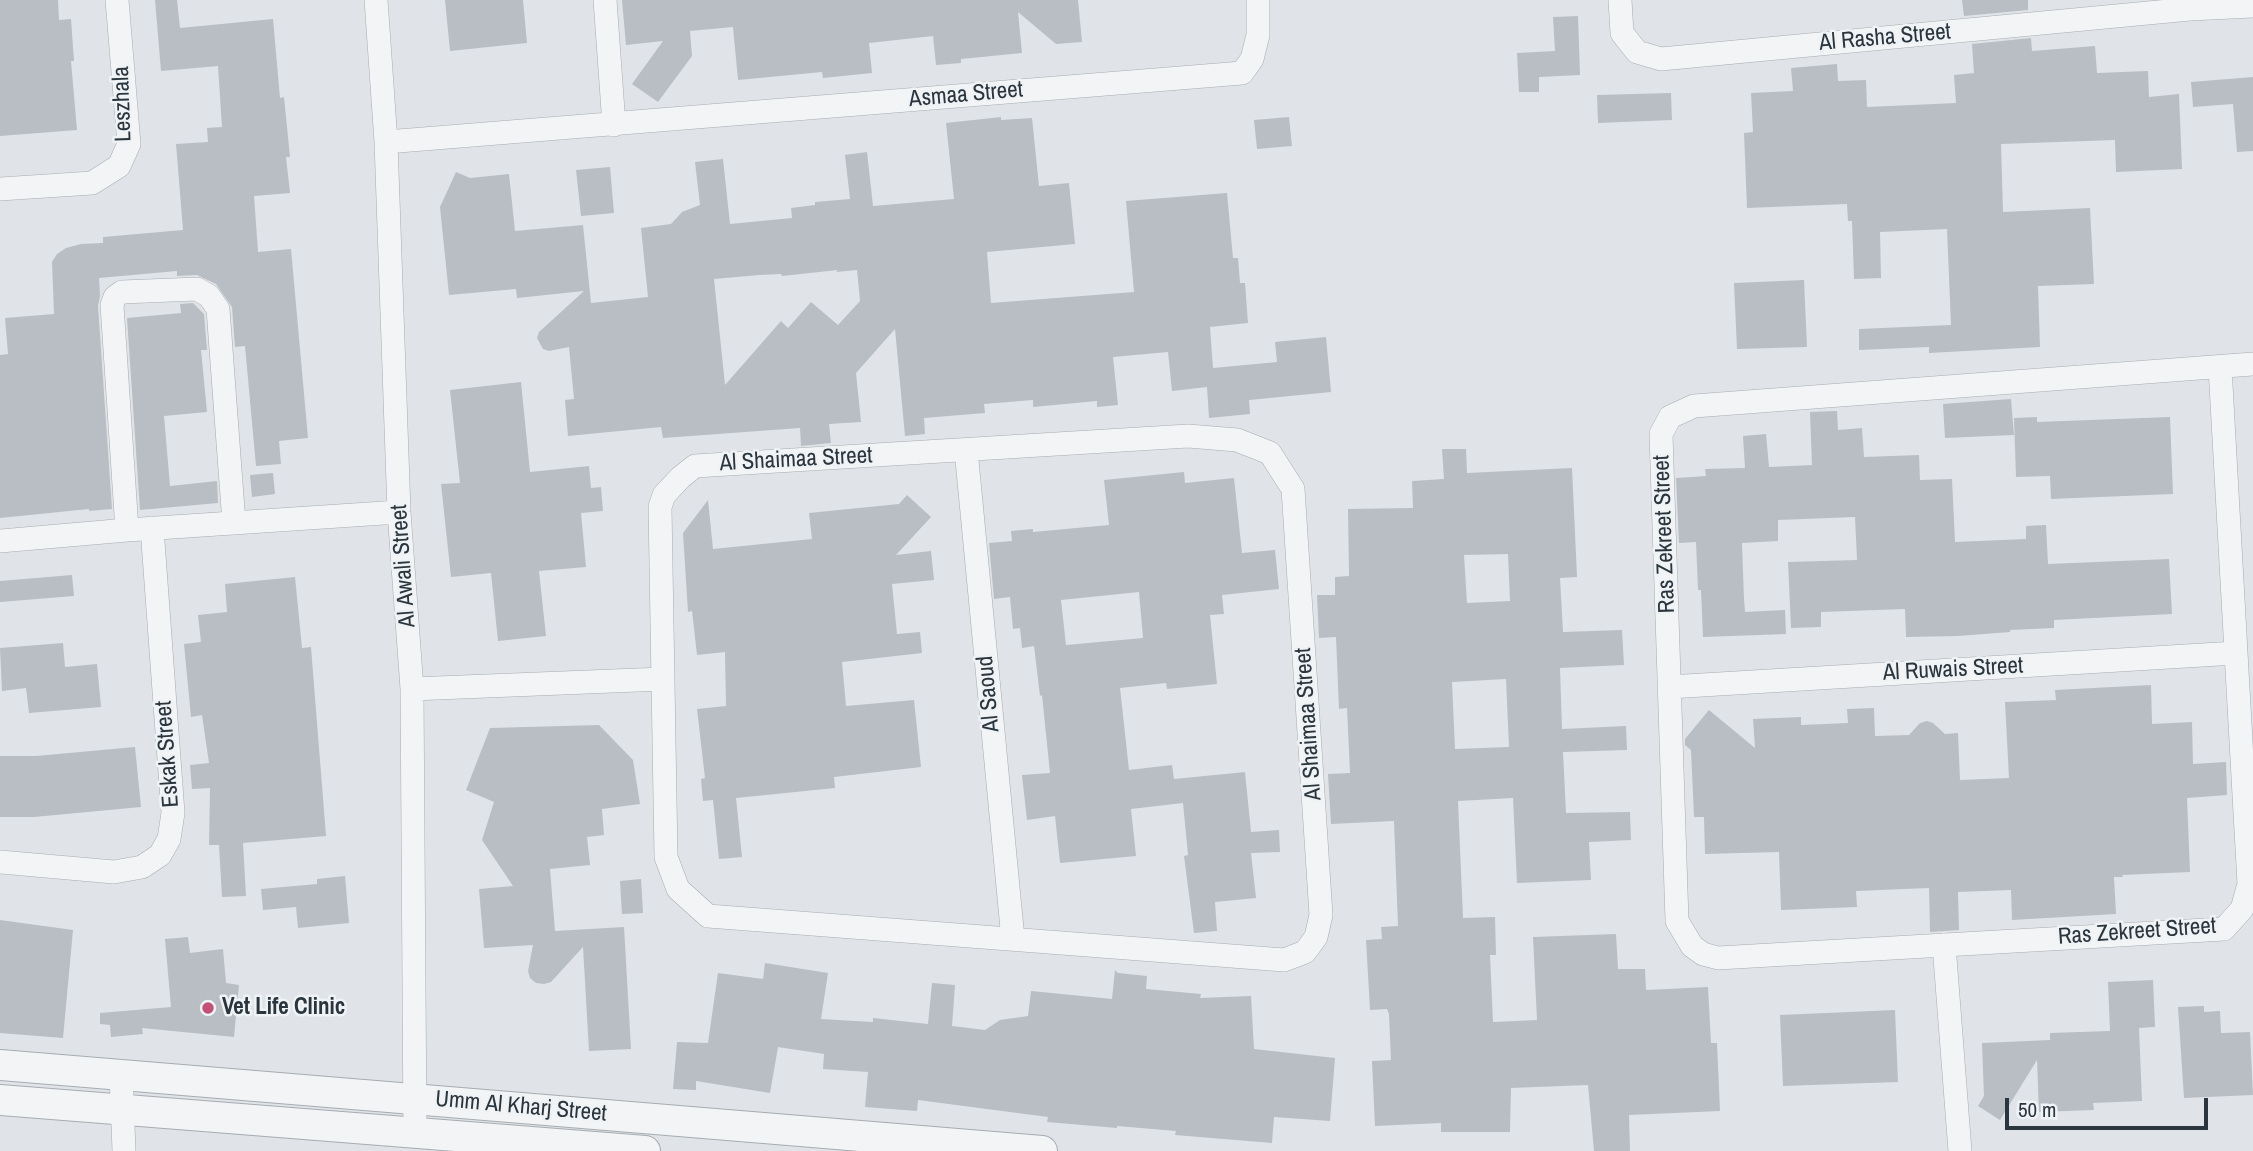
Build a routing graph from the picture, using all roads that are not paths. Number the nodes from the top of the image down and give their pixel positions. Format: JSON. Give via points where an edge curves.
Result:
{"nodes":[{"id":1,"x":117,"y":0,"type":"edge"},
{"id":2,"x":376,"y":0,"type":"edge"},
{"id":3,"x":605,"y":0,"type":"edge"},
{"id":4,"x":1258,"y":0,"type":"edge"},
{"id":5,"x":1620,"y":0,"type":"edge"},
{"id":6,"x":2190,"y":4,"type":"edge"},
{"id":7,"x":2253,"y":5,"type":"edge"},
{"id":8,"x":614,"y":125,"type":"junction"},
{"id":9,"x":386,"y":142,"type":"junction"},
{"id":10,"x":0,"y":189,"type":"edge"},
{"id":11,"x":2253,"y":364,"type":"edge"},
{"id":12,"x":2220,"y":367,"type":"junction"},
{"id":13,"x":966,"y":450,"type":"junction"},
{"id":14,"x":399,"y":512,"type":"junction"},
{"id":15,"x":234,"y":523,"type":"junction"},
{"id":16,"x":152,"y":528,"type":"junction"},
{"id":17,"x":127,"y":530,"type":"junction"},
{"id":18,"x":0,"y":541,"type":"edge"},
{"id":19,"x":2236,"y":653,"type":"junction"},
{"id":20,"x":663,"y":680,"type":"junction"},
{"id":21,"x":1669,"y":687,"type":"junction"},
{"id":22,"x":412,"y":688,"type":"junction"},
{"id":23,"x":0,"y":862,"type":"edge"},
{"id":24,"x":1013,"y":939,"type":"junction"},
{"id":25,"x":1944,"y":945,"type":"junction"},
{"id":26,"x":0,"y":1065,"type":"edge"},
{"id":27,"x":121,"y":1073,"type":"junction"},
{"id":28,"x":416,"y":1098,"type":"junction"},
{"id":29,"x":0,"y":1100,"type":"edge"},
{"id":30,"x":121,"y":1108,"type":"junction"},
{"id":31,"x":415,"y":1133,"type":"junction"},
{"id":32,"x":124,"y":1151,"type":"edge"},
{"id":33,"x":645,"y":1151,"type":"edge"},
{"id":34,"x":1042,"y":1151,"type":"edge"},
{"id":35,"x":1960,"y":1151,"type":"edge"}],
"edges":[{"from":1,"to":10,"type":"street","name":"Leszhala","via":[[129,144],[120,166],[92,183]]},
{"from":2,"to":9,"type":"street","name":"Al Awali Street"},
{"from":3,"to":8,"type":"street"},
{"from":4,"to":8,"type":"street","name":"Asmaa Street","via":[[1258,35],[1252,59],[1242,72]]},
{"from":5,"to":6,"type":"street","name":"Al Rasha Street","via":[[1622,33],[1637,52],[1661,59]]},
{"from":6,"to":7,"type":"street","name":"Al Rasha Street"},
{"from":8,"to":9,"type":"street","name":"Asmaa Street"},
{"from":9,"to":14,"type":"street","name":"Al Awali Street"},
{"from":11,"to":12,"type":"street","name":"Ras Zekreet Street"},
{"from":12,"to":19,"type":"street","name":"Ras Zekreet Street"},
{"from":12,"to":21,"type":"street","name":"Ras Zekreet Street","via":[[1694,406],[1670,417],[1661,434]]},
{"from":13,"to":20,"type":"street","name":"Al Shaimaa Street","via":[[695,466],[664,495],[660,507]]},
{"from":13,"to":24,"type":"street","name":"Al Saoud"},
{"from":13,"to":24,"type":"street","name":"Al Shaimaa Street","via":[[1188,436],[1237,440],[1270,453],[1293,489],[1321,915],[1316,937],[1305,952],[1284,960]]},
{"from":14,"to":15,"type":"street"},
{"from":14,"to":22,"type":"street","name":"Al Awali Street"},
{"from":15,"to":16,"type":"street"},
{"from":15,"to":17,"type":"street","via":[[218,309],[197,289],[122,292],[112,305]]},
{"from":16,"to":17,"type":"street"},
{"from":16,"to":23,"type":"street","name":"Eskak Street","via":[[173,813],[169,839],[160,855],[142,867],[114,872]]},
{"from":17,"to":18,"type":"street"},
{"from":19,"to":21,"type":"street","name":"Al Ruwais Street"},
{"from":19,"to":25,"type":"street","name":"Ras Zekreet Street","via":[[2249,884],[2242,909],[2224,929]]},
{"from":20,"to":22,"type":"street"},
{"from":20,"to":24,"type":"street","name":"Al Shaimaa Street","via":[[666,857],[678,889],[708,915]]},
{"from":21,"to":25,"type":"street","name":"Ras Zekreet Street","via":[[1677,921],[1692,946],[1718,958]]},
{"from":22,"to":28,"type":"street","name":"Al Awali Street"},
{"from":25,"to":35,"type":"street"},
{"from":26,"to":27,"type":"street","name":"Umm Al Kharj Street"},
{"from":27,"to":28,"type":"street","name":"Umm Al Kharj Street"},
{"from":27,"to":30,"type":"street"},
{"from":28,"to":31,"type":"street","name":"Al Awali Street"},
{"from":28,"to":34,"type":"street","name":"Umm Al Kharj Street"},
{"from":29,"to":30,"type":"street","name":"Umm Al Kharj Street"},
{"from":30,"to":31,"type":"street","name":"Umm Al Kharj Street"},
{"from":30,"to":32,"type":"street"},
{"from":31,"to":33,"type":"street","name":"Umm Al Kharj Street"}]}
